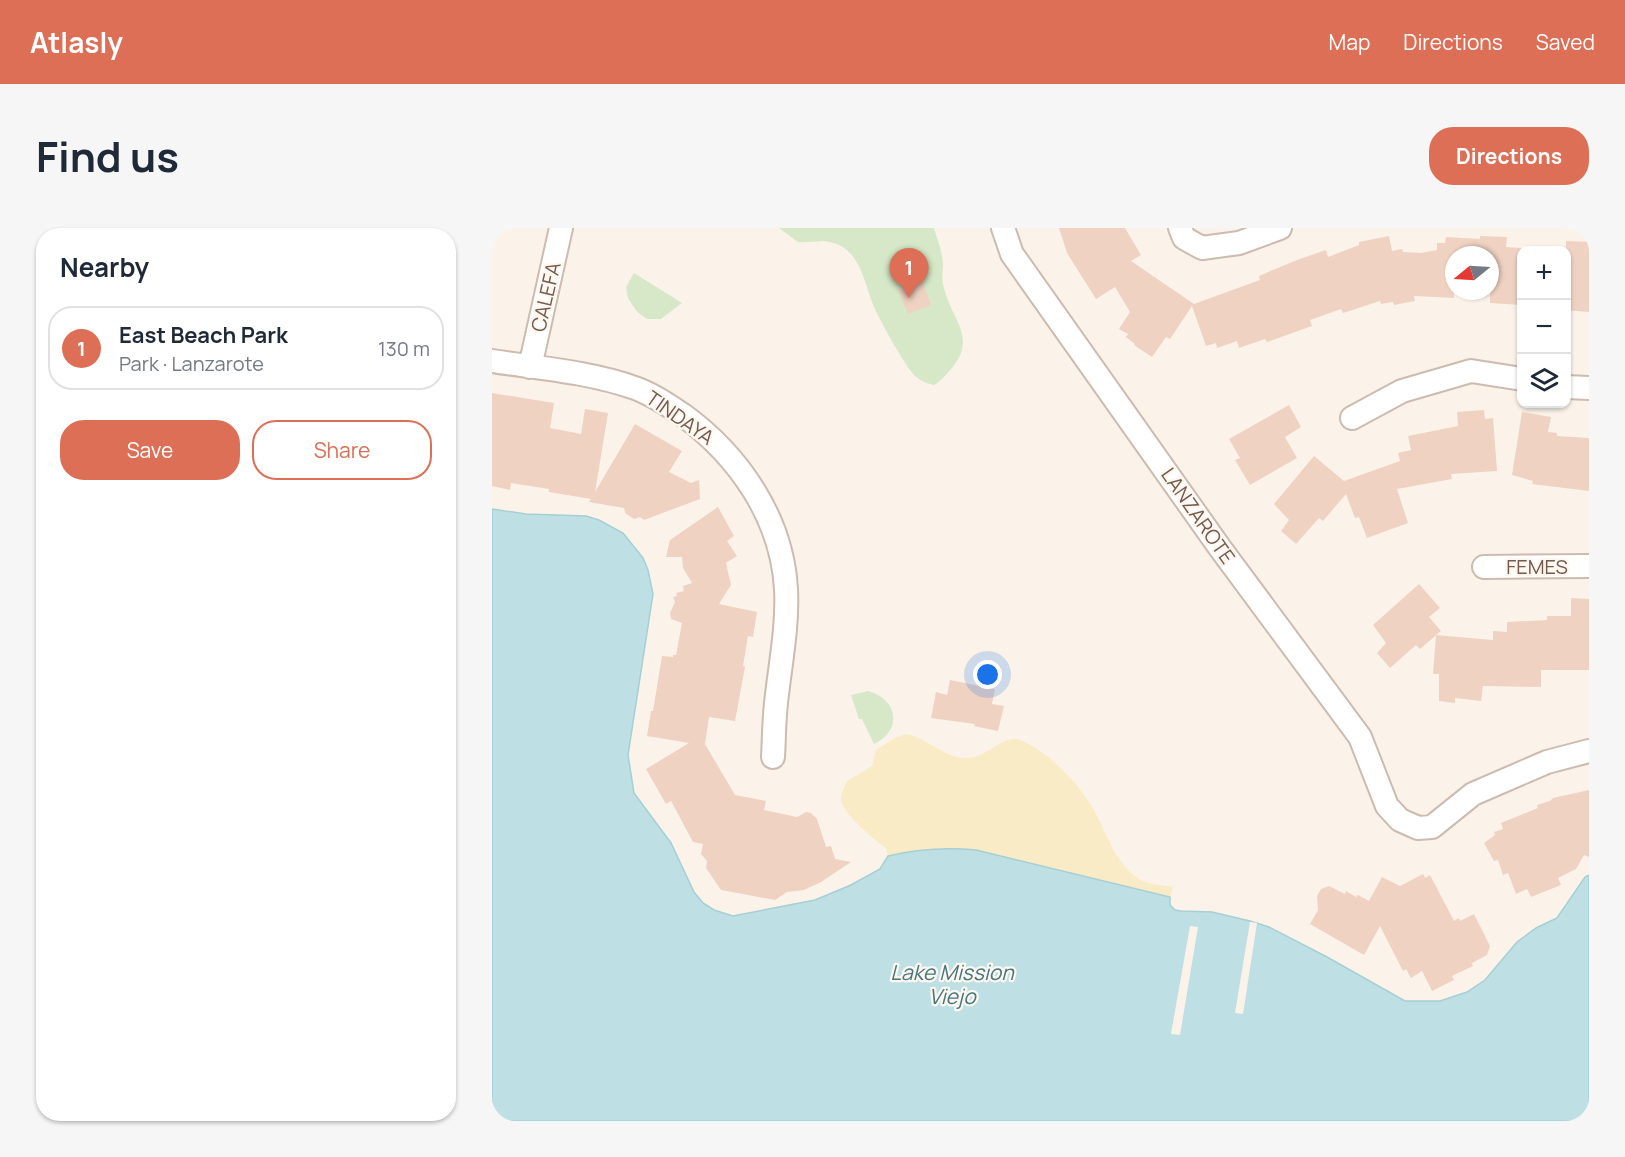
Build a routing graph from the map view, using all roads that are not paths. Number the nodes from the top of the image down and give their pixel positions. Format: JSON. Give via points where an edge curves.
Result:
{"nodes":[{"id":1,"x":561,"y":228,"type":"edge"},
{"id":2,"x":1003,"y":228,"type":"edge"},
{"id":3,"x":1180,"y":228,"type":"edge"},
{"id":4,"x":1280,"y":228,"type":"edge"},
{"id":5,"x":492,"y":361,"type":"edge"},
{"id":6,"x":530,"y":367,"type":"junction"},
{"id":7,"x":1517,"y":378,"type":"edge"},
{"id":8,"x":1571,"y":387,"type":"edge"},
{"id":9,"x":1589,"y":388,"type":"edge"},
{"id":10,"x":1352,"y":418,"type":"dead end"},
{"id":11,"x":1589,"y":566,"type":"edge"},
{"id":12,"x":1484,"y":567,"type":"dead end"},
{"id":13,"x":1589,"y":751,"type":"edge"},
{"id":14,"x":773,"y":757,"type":"dead end"}],
"edges":[{"from":1,"to":6,"type":"street","name":"CALEFA"},
{"from":2,"to":13,"type":"street","name":"LANZAROTE","via":[[1012,254],[1220,548],[1360,737],[1388,806],[1400,820],[1418,828],[1432,827],[1473,794],[1547,762]]},
{"from":3,"to":4,"type":"street","via":[[1184,238],[1203,248],[1239,243]]},
{"from":5,"to":6,"type":"street","name":"TINDAYA"},
{"from":6,"to":14,"type":"street","name":"TINDAYA","via":[[598,378],[637,389],[669,406],[706,432],[733,459],[758,496],[783,560],[786,591]]},
{"from":7,"to":10,"type":"street","via":[[1471,371],[1402,391]]},
{"from":8,"to":9,"type":"street"},
{"from":11,"to":12,"type":"street","name":"FEMES"}]}
